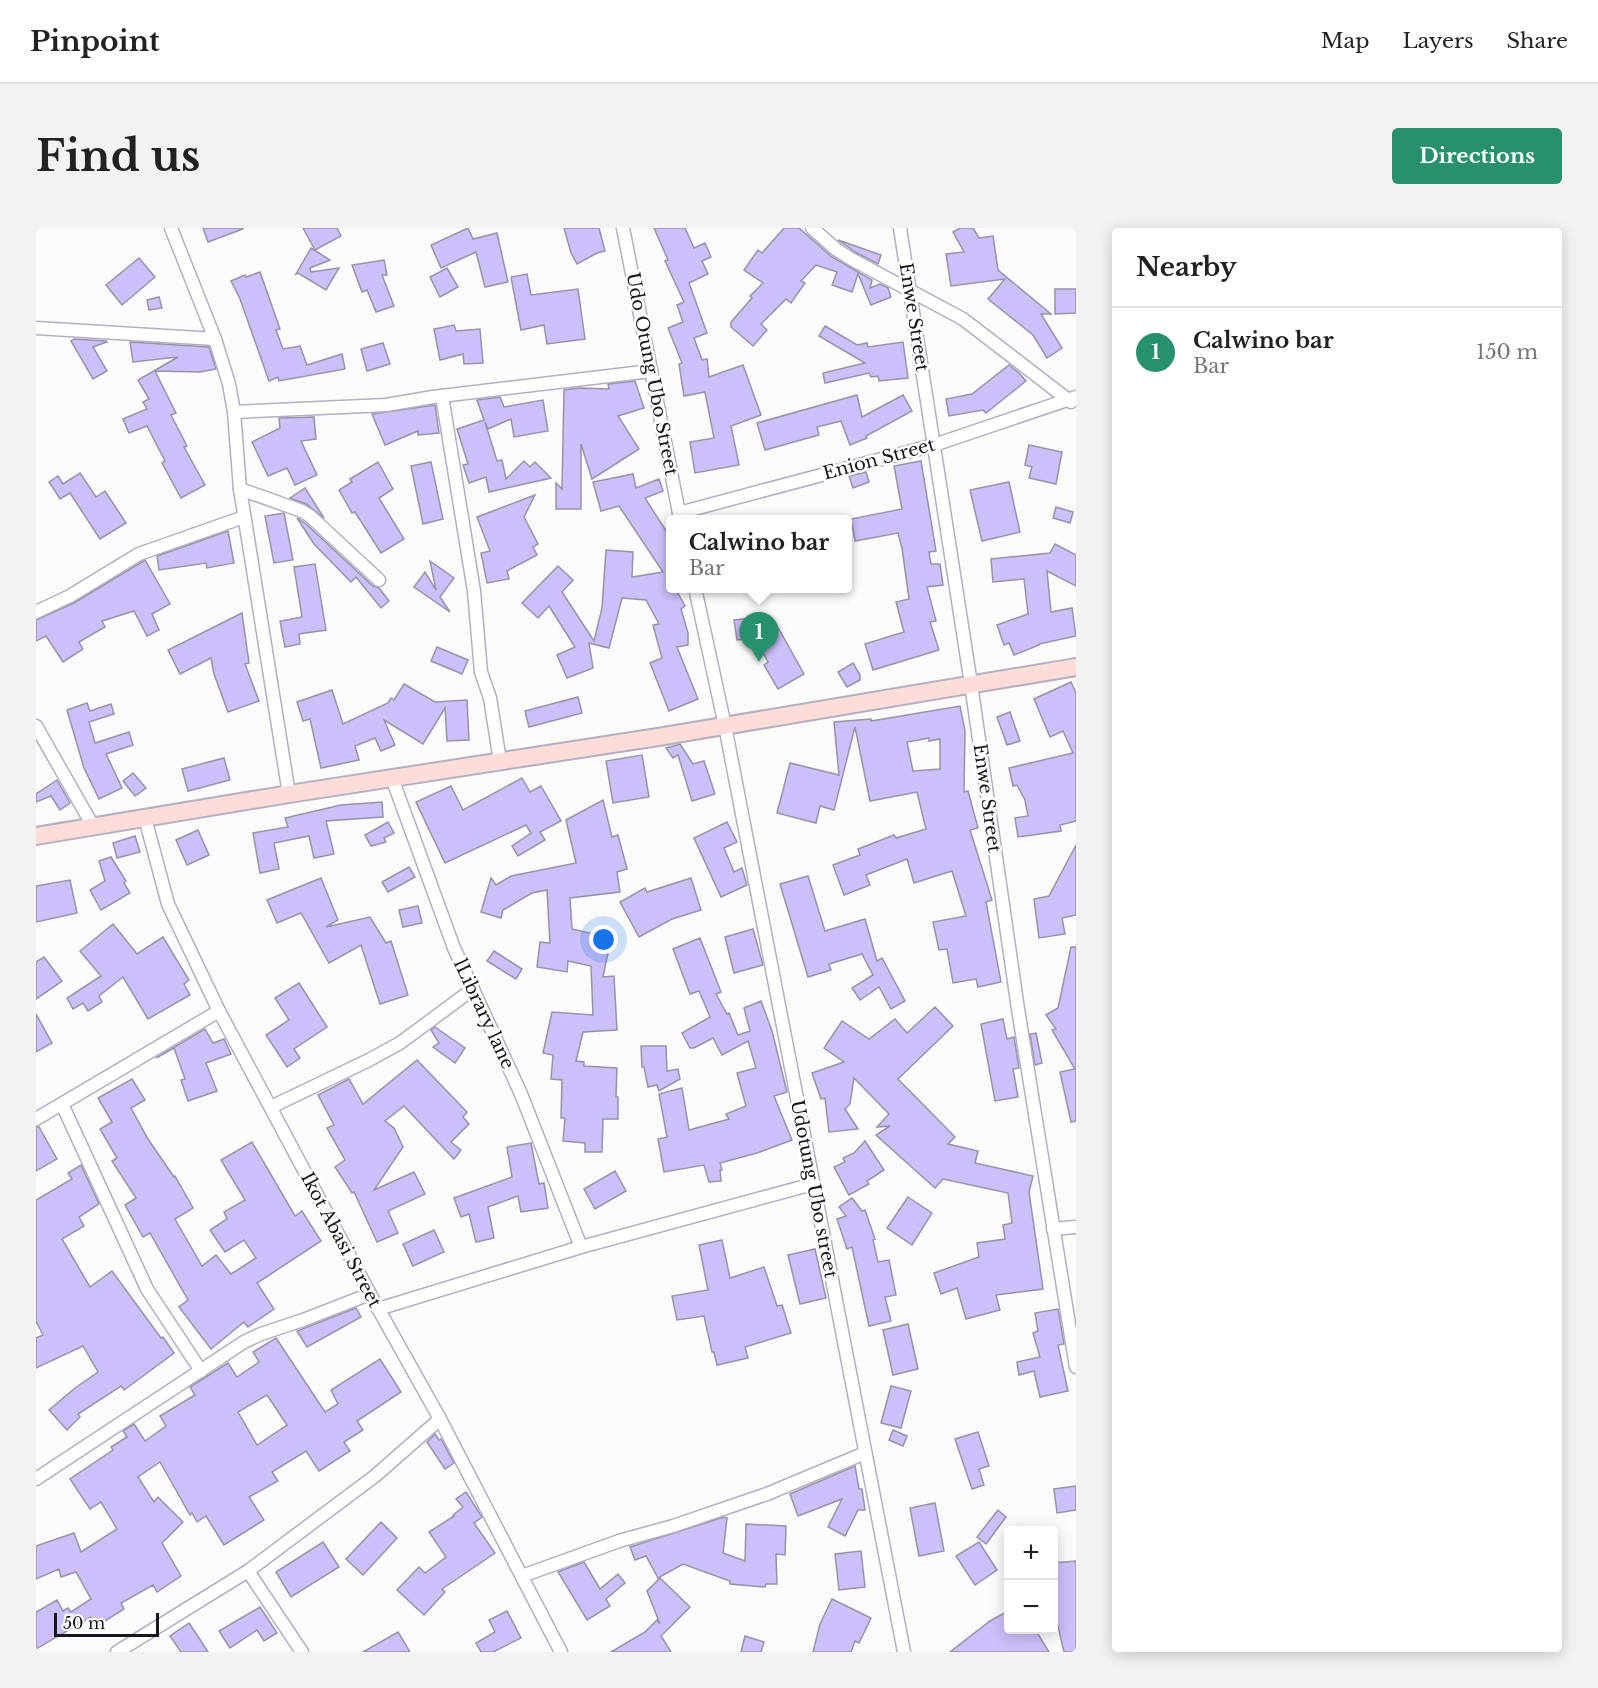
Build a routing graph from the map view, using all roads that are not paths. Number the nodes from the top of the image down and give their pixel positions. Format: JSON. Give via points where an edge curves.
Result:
{"nodes":[{"id":1,"x":171,"y":228,"type":"edge"},
{"id":2,"x":623,"y":228,"type":"edge"},
{"id":3,"x":812,"y":228,"type":"edge"},
{"id":4,"x":900,"y":228,"type":"edge"},
{"id":5,"x":909,"y":288,"type":"junction"},
{"id":6,"x":36,"y":328,"type":"edge"},
{"id":7,"x":215,"y":339,"type":"junction"},
{"id":8,"x":651,"y":371,"type":"junction"},
{"id":9,"x":442,"y":396,"type":"junction"},
{"id":10,"x":1073,"y":401,"type":"edge"},
{"id":11,"x":234,"y":412,"type":"junction"},
{"id":12,"x":934,"y":445,"type":"junction"},
{"id":13,"x":240,"y":489,"type":"junction"},
{"id":14,"x":680,"y":515,"type":"edge"},
{"id":15,"x":684,"y":515,"type":"edge"},
{"id":16,"x":244,"y":517,"type":"junction"},
{"id":17,"x":379,"y":580,"type":"dead end"},
{"id":18,"x":696,"y":593,"type":"edge"},
{"id":19,"x":36,"y":612,"type":"edge"},
{"id":20,"x":1076,"y":667,"type":"edge"},
{"id":21,"x":971,"y":684,"type":"junction"},
{"id":22,"x":36,"y":726,"type":"edge"},
{"id":23,"x":725,"y":726,"type":"junction"},
{"id":24,"x":500,"y":761,"type":"junction"},
{"id":25,"x":392,"y":778,"type":"junction"},
{"id":26,"x":289,"y":794,"type":"junction"},
{"id":27,"x":145,"y":818,"type":"junction"},
{"id":28,"x":93,"y":826,"type":"junction"},
{"id":29,"x":36,"y":836,"type":"edge"},
{"id":30,"x":473,"y":989,"type":"junction"},
{"id":31,"x":219,"y":1011,"type":"junction"},
{"id":32,"x":62,"y":1104,"type":"junction"},
{"id":33,"x":271,"y":1107,"type":"junction"},
{"id":34,"x":36,"y":1119,"type":"edge"},
{"id":35,"x":813,"y":1184,"type":"junction"},
{"id":36,"x":1076,"y":1227,"type":"edge"},
{"id":37,"x":1053,"y":1229,"type":"junction"},
{"id":38,"x":581,"y":1247,"type":"junction"},
{"id":39,"x":370,"y":1294,"type":"junction"},
{"id":40,"x":378,"y":1309,"type":"junction"},
{"id":41,"x":1076,"y":1367,"type":"edge"},
{"id":42,"x":201,"y":1371,"type":"junction"},
{"id":43,"x":440,"y":1419,"type":"junction"},
{"id":44,"x":865,"y":1453,"type":"junction"},
{"id":45,"x":36,"y":1479,"type":"edge"},
{"id":46,"x":248,"y":1571,"type":"junction"},
{"id":47,"x":522,"y":1576,"type":"junction"},
{"id":48,"x":117,"y":1652,"type":"edge"},
{"id":49,"x":302,"y":1652,"type":"edge"},
{"id":50,"x":561,"y":1652,"type":"edge"},
{"id":51,"x":904,"y":1652,"type":"edge"}],
"edges":[{"from":1,"to":7,"type":"street"},
{"from":2,"to":8,"type":"street","name":"Udo Otung Ubo Street"},
{"from":3,"to":5,"type":"street","via":[[845,255]]},
{"from":4,"to":5,"type":"street","name":"Enwe Street"},
{"from":5,"to":10,"type":"street","via":[[963,319]]},
{"from":5,"to":12,"type":"street","name":"Enwe Street"},
{"from":6,"to":7,"type":"street"},
{"from":7,"to":11,"type":"street"},
{"from":8,"to":9,"type":"street"},
{"from":8,"to":14,"type":"street","name":"Udo Otung Ubo Street"},
{"from":9,"to":11,"type":"street","via":[[386,405]]},
{"from":9,"to":24,"type":"street","via":[[474,591],[481,672],[490,698]]},
{"from":10,"to":12,"type":"street","name":"Enion Street"},
{"from":11,"to":13,"type":"street"},
{"from":12,"to":15,"type":"street","name":"Enion Street"},
{"from":12,"to":21,"type":"street","name":"Enwe Street"},
{"from":13,"to":16,"type":"street"},
{"from":13,"to":17,"type":"street","via":[[310,516]]},
{"from":16,"to":19,"type":"street","via":[[140,554]]},
{"from":16,"to":26,"type":"street"},
{"from":18,"to":23,"type":"street"},
{"from":20,"to":21,"type":"street"},
{"from":21,"to":23,"type":"street"},
{"from":21,"to":37,"type":"street","name":"Enwe Street"},
{"from":22,"to":28,"type":"street"},
{"from":23,"to":24,"type":"street"},
{"from":23,"to":35,"type":"street","name":"Udotung Ubo street"},
{"from":24,"to":25,"type":"street"},
{"from":25,"to":26,"type":"street"},
{"from":25,"to":30,"type":"street","name":"lLibrary lane","via":[[454,948]]},
{"from":26,"to":27,"type":"street"},
{"from":27,"to":28,"type":"street"},
{"from":27,"to":31,"type":"street","name":"Ikot Abasi Street","via":[[168,904]]},
{"from":28,"to":29,"type":"street"},
{"from":30,"to":33,"type":"street","via":[[400,1042]]},
{"from":30,"to":38,"type":"street","name":"lLibrary lane","via":[[521,1094]]},
{"from":31,"to":32,"type":"street"},
{"from":31,"to":33,"type":"street","name":"Ikot Abasi Street"},
{"from":32,"to":34,"type":"street"},
{"from":32,"to":42,"type":"street","via":[[147,1289]]},
{"from":33,"to":39,"type":"street","name":"Ikot Abasi Street"},
{"from":35,"to":38,"type":"street"},
{"from":35,"to":44,"type":"street","name":"Udotung Ubo street"},
{"from":36,"to":37,"type":"street"},
{"from":37,"to":41,"type":"street","name":"Enwe Street"},
{"from":38,"to":40,"type":"street"},
{"from":39,"to":40,"type":"street","name":"Ikot Abasi Street"},
{"from":39,"to":42,"type":"street","via":[[261,1334]]},
{"from":40,"to":43,"type":"street","name":"Ikot Abasi Street"},
{"from":42,"to":45,"type":"street"},
{"from":43,"to":46,"type":"street","via":[[375,1476]]},
{"from":43,"to":47,"type":"street","name":"Ikot Abasi Street"},
{"from":44,"to":47,"type":"street","via":[[767,1494]]},
{"from":44,"to":51,"type":"street","name":"Udotung Ubo street"},
{"from":46,"to":48,"type":"street"},
{"from":46,"to":49,"type":"street"},
{"from":47,"to":50,"type":"street","name":"Ikot Abasi Street"}]}
